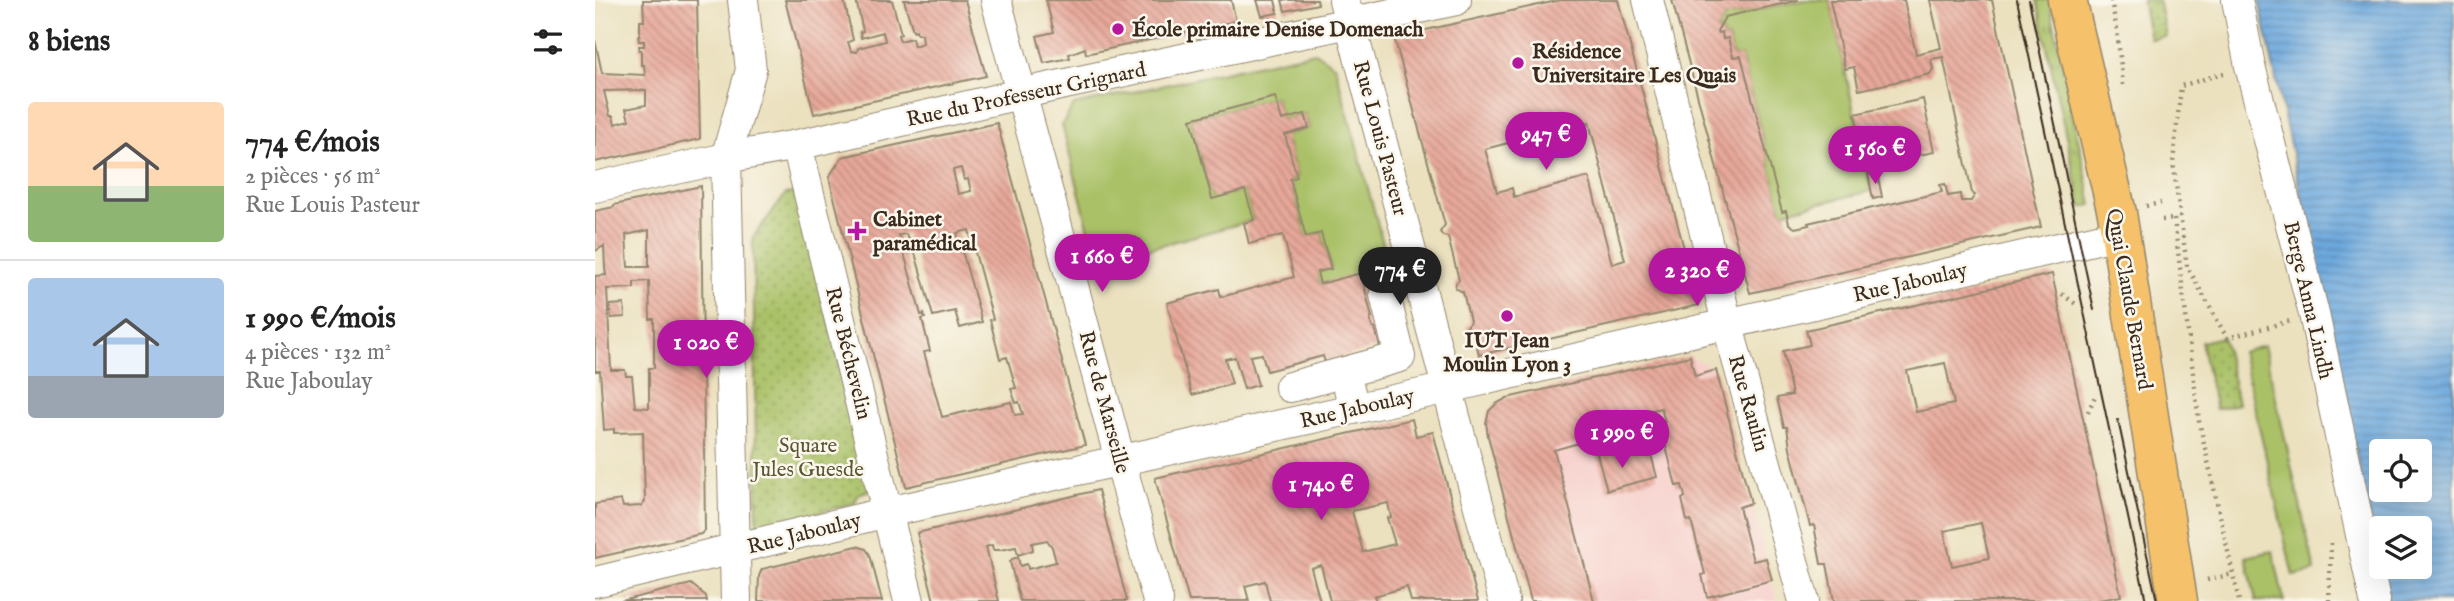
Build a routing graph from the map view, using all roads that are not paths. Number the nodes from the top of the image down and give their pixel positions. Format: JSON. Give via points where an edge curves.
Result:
{"nodes":[{"id":1,"x":743,"y":0,"type":"edge"},
{"id":2,"x":996,"y":0,"type":"edge"},
{"id":3,"x":1456,"y":0,"type":"edge"},
{"id":4,"x":1648,"y":0,"type":"edge"},
{"id":5,"x":2067,"y":0,"type":"edge"},
{"id":6,"x":2237,"y":0,"type":"edge"},
{"id":7,"x":1347,"y":12,"type":"edge"},
{"id":8,"x":1021,"y":94,"type":"junction"},
{"id":9,"x":797,"y":145,"type":"junction"},
{"id":10,"x":726,"y":158,"type":"junction"},
{"id":11,"x":595,"y":187,"type":"edge"},
{"id":12,"x":2119,"y":233,"type":"junction"},
{"id":13,"x":1385,"y":295,"type":"dead end"},
{"id":14,"x":1727,"y":323,"type":"junction"},
{"id":15,"x":1345,"y":372,"type":"junction"},
{"id":16,"x":1290,"y":387,"type":"dead end"},
{"id":17,"x":1448,"y":388,"type":"junction"},
{"id":18,"x":1354,"y":409,"type":"junction"},
{"id":19,"x":1121,"y":461,"type":"junction"},
{"id":20,"x":888,"y":512,"type":"junction"},
{"id":21,"x":736,"y":550,"type":"junction"},
{"id":22,"x":595,"y":582,"type":"edge"},
{"id":23,"x":2193,"y":590,"type":"edge"},
{"id":24,"x":736,"y":601,"type":"edge"},
{"id":25,"x":909,"y":601,"type":"edge"},
{"id":26,"x":1158,"y":601,"type":"edge"},
{"id":27,"x":1504,"y":601,"type":"edge"},
{"id":28,"x":1804,"y":601,"type":"edge"},
{"id":29,"x":2375,"y":601,"type":"edge"}],
"edges":[{"from":1,"to":10,"type":"street","via":[[751,70]]},
{"from":2,"to":8,"type":"street","name":"Rue de Marseille"},
{"from":3,"to":7,"type":"street","name":"Rue du Professeur Grignard"},
{"from":4,"to":14,"type":"street","name":"Rue Raulin"},
{"from":5,"to":12,"type":"main road","name":"Quai Claude Bernard"},
{"from":6,"to":29,"type":"street","name":"Berge Anna Lindh","via":[[2314,314]]},
{"from":7,"to":8,"type":"street","name":"Rue du Professeur Grignard"},
{"from":7,"to":17,"type":"street","name":"Rue Louis Pasteur"},
{"from":8,"to":9,"type":"street","name":"Rue du Professeur Grignard"},
{"from":8,"to":19,"type":"street","name":"Rue de Marseille"},
{"from":9,"to":10,"type":"street","name":"Rue du Professeur Grignard"},
{"from":9,"to":20,"type":"street","name":"Rue Béchevelin"},
{"from":10,"to":11,"type":"street","name":"Rue du Professeur Grignard"},
{"from":10,"to":21,"type":"street"},
{"from":12,"to":14,"type":"street","name":"Rue Jaboulay"},
{"from":12,"to":23,"type":"main road","name":"Quai Claude Bernard"},
{"from":13,"to":15,"type":"street","via":[[1400,357]]},
{"from":14,"to":17,"type":"street","name":"Rue Jaboulay"},
{"from":14,"to":28,"type":"street","name":"Rue Raulin"},
{"from":15,"to":16,"type":"street"},
{"from":15,"to":18,"type":"street"},
{"from":17,"to":18,"type":"street","name":"Rue Jaboulay"},
{"from":17,"to":27,"type":"street","name":"Rue Louis Pasteur"},
{"from":18,"to":19,"type":"street","name":"Rue Jaboulay"},
{"from":19,"to":20,"type":"street","name":"Rue Jaboulay"},
{"from":19,"to":26,"type":"street","name":"Rue de Marseille"},
{"from":20,"to":21,"type":"street","name":"Rue Jaboulay"},
{"from":20,"to":25,"type":"street","name":"Rue Béchevelin"},
{"from":21,"to":22,"type":"street","name":"Rue Jaboulay"},
{"from":21,"to":24,"type":"street"}]}
